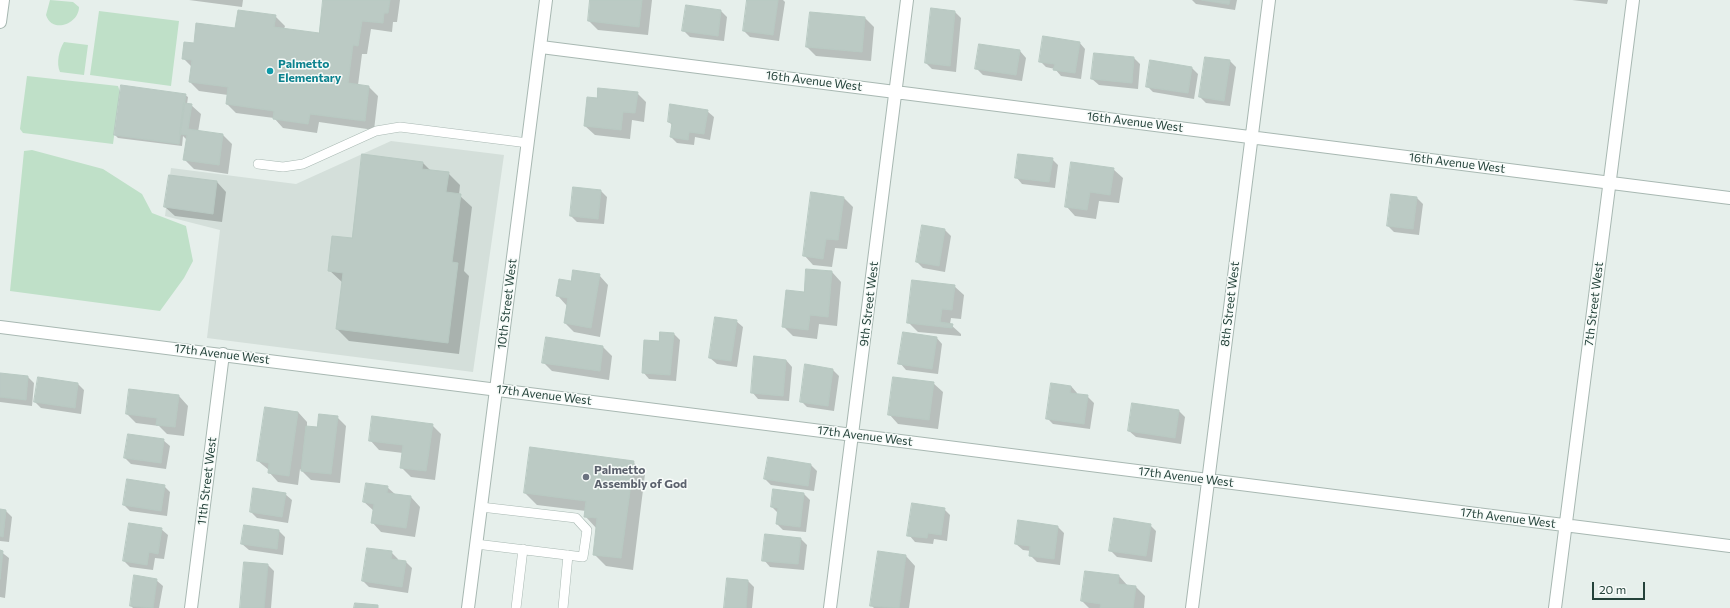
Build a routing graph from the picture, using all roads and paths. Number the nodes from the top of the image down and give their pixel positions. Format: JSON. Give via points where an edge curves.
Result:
{"nodes":[{"id":1,"x":3,"y":0,"type":"edge"},
{"id":2,"x":546,"y":0,"type":"edge"},
{"id":3,"x":907,"y":0,"type":"edge"},
{"id":4,"x":1269,"y":0,"type":"edge"},
{"id":5,"x":1633,"y":0,"type":"edge"},
{"id":6,"x":0,"y":22,"type":"edge"},
{"id":7,"x":541,"y":47,"type":"junction"},
{"id":8,"x":896,"y":92,"type":"junction"},
{"id":9,"x":1252,"y":137,"type":"junction"},
{"id":10,"x":528,"y":143,"type":"junction"},
{"id":11,"x":258,"y":164,"type":"dead end"},
{"id":12,"x":1609,"y":182,"type":"junction"},
{"id":13,"x":1730,"y":198,"type":"edge"},
{"id":14,"x":0,"y":327,"type":"edge"},
{"id":15,"x":224,"y":354,"type":"junction"},
{"id":16,"x":496,"y":389,"type":"junction"},
{"id":17,"x":852,"y":434,"type":"junction"},
{"id":18,"x":1208,"y":479,"type":"junction"},
{"id":19,"x":481,"y":507,"type":"junction"},
{"id":20,"x":1566,"y":525,"type":"junction"},
{"id":21,"x":476,"y":544,"type":"junction"},
{"id":22,"x":1730,"y":546,"type":"edge"},
{"id":23,"x":523,"y":549,"type":"junction"},
{"id":24,"x":568,"y":555,"type":"junction"},
{"id":25,"x":191,"y":608,"type":"edge"},
{"id":26,"x":468,"y":608,"type":"edge"},
{"id":27,"x":516,"y":608,"type":"edge"},
{"id":28,"x":563,"y":608,"type":"edge"},
{"id":29,"x":830,"y":608,"type":"edge"},
{"id":30,"x":1192,"y":608,"type":"edge"},
{"id":31,"x":1555,"y":608,"type":"edge"}],
"edges":[{"from":1,"to":6,"type":"street"},
{"from":2,"to":7,"type":"street","name":"10th Street West"},
{"from":3,"to":8,"type":"street","name":"9th Street West"},
{"from":4,"to":9,"type":"street","name":"8th Street West"},
{"from":5,"to":12,"type":"street","name":"7th Street West"},
{"from":7,"to":8,"type":"street","name":"16th Avenue West"},
{"from":7,"to":10,"type":"street","name":"10th Street West"},
{"from":8,"to":9,"type":"street","name":"16th Avenue West"},
{"from":8,"to":17,"type":"street","name":"9th Street West"},
{"from":9,"to":12,"type":"street","name":"16th Avenue West"},
{"from":9,"to":18,"type":"street","name":"8th Street West"},
{"from":10,"to":11,"type":"lane","via":[[400,126],[376,131],[303,164],[283,167]]},
{"from":10,"to":16,"type":"street","name":"10th Street West"},
{"from":12,"to":13,"type":"street","name":"16th Avenue West"},
{"from":12,"to":20,"type":"street","name":"7th Street West"},
{"from":14,"to":15,"type":"street","name":"17th Avenue West"},
{"from":15,"to":16,"type":"street","name":"17th Avenue West"},
{"from":15,"to":25,"type":"street","name":"11th Street West"},
{"from":16,"to":17,"type":"street","name":"17th Avenue West"},
{"from":16,"to":19,"type":"street","name":"10th Street West"},
{"from":17,"to":18,"type":"street","name":"17th Avenue West"},
{"from":17,"to":29,"type":"street","name":"9th Street West"},
{"from":18,"to":20,"type":"street","name":"17th Avenue West"},
{"from":18,"to":30,"type":"street","name":"8th Street West"},
{"from":19,"to":21,"type":"street","name":"10th Street West"},
{"from":19,"to":24,"type":"lane","via":[[576,518],[587,530],[583,557]]},
{"from":20,"to":22,"type":"street","name":"17th Avenue West"},
{"from":20,"to":31,"type":"street","name":"7th Street West"},
{"from":21,"to":23,"type":"lane"},
{"from":21,"to":26,"type":"street","name":"10th Street West"},
{"from":23,"to":24,"type":"lane"},
{"from":23,"to":27,"type":"lane"},
{"from":24,"to":28,"type":"lane"}]}
